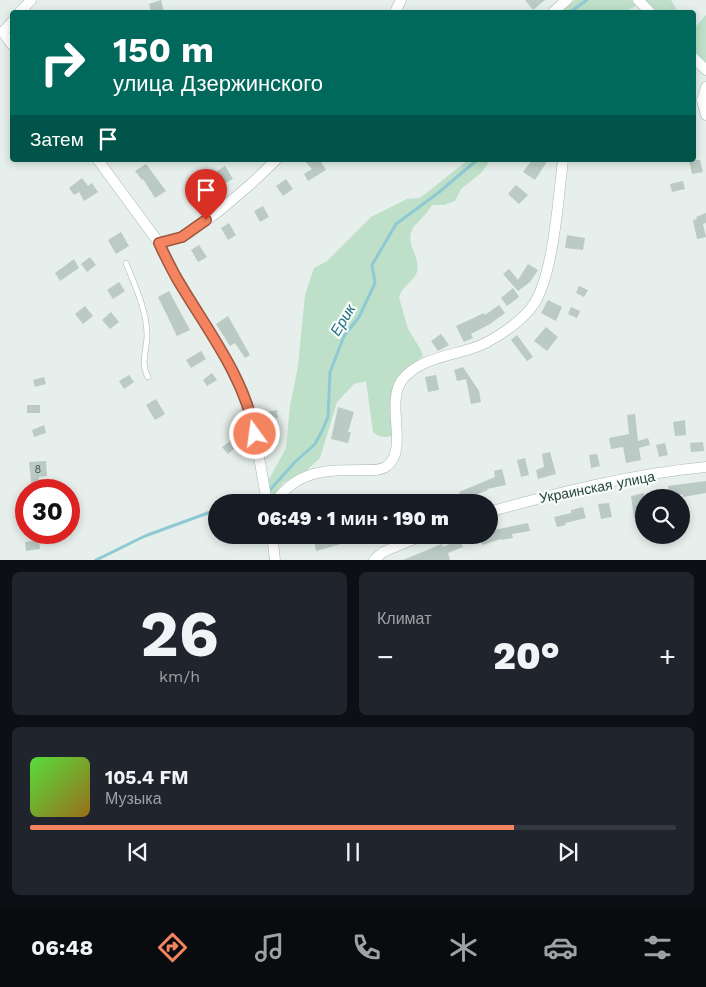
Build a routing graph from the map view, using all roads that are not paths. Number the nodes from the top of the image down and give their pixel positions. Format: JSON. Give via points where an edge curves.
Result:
{"nodes":[{"id":1,"x":31,"y":0,"type":"edge"},
{"id":2,"x":567,"y":0,"type":"edge"},
{"id":3,"x":638,"y":0,"type":"edge"},
{"id":4,"x":22,"y":10,"type":"edge"},
{"id":5,"x":555,"y":10,"type":"edge"},
{"id":6,"x":648,"y":10,"type":"edge"},
{"id":7,"x":2,"y":32,"type":"edge"},
{"id":8,"x":10,"y":42,"type":"edge"},
{"id":9,"x":696,"y":60,"type":"edge"},
{"id":10,"x":706,"y":70,"type":"edge"},
{"id":11,"x":706,"y":87,"type":"edge"},
{"id":12,"x":706,"y":115,"type":"edge"},
{"id":13,"x":99,"y":162,"type":"edge"},
{"id":14,"x":274,"y":162,"type":"edge"},
{"id":15,"x":563,"y":162,"type":"edge"},
{"id":16,"x":159,"y":243,"type":"junction"},
{"id":17,"x":126,"y":264,"type":"dead end"},
{"id":18,"x":148,"y":377,"type":"dead end"},
{"id":19,"x":706,"y":467,"type":"edge"},
{"id":20,"x":266,"y":494,"type":"edge"},
{"id":21,"x":281,"y":494,"type":"edge"},
{"id":22,"x":498,"y":509,"type":"edge"},
{"id":23,"x":273,"y":544,"type":"edge"},
{"id":24,"x":402,"y":544,"type":"edge"},
{"id":25,"x":275,"y":560,"type":"edge"},
{"id":26,"x":374,"y":560,"type":"edge"}],
"edges":[{"from":1,"to":4,"type":"street"},
{"from":2,"to":5,"type":"street"},
{"from":3,"to":6,"type":"street"},
{"from":7,"to":8,"type":"street"},
{"from":9,"to":10,"type":"street"},
{"from":11,"to":12,"type":"street","via":[[702,100]]},
{"from":13,"to":16,"type":"street"},
{"from":14,"to":16,"type":"street","via":[[218,212],[182,237]]},
{"from":15,"to":21,"type":"street","via":[[550,256],[543,283],[530,309],[503,333],[476,348],[421,365],[408,373],[400,382],[394,406],[397,444],[394,458],[386,467],[307,475]]},
{"from":16,"to":20,"type":"street","via":[[242,392],[252,418]]},
{"from":17,"to":18,"type":"lane","via":[[143,310],[147,335],[144,369]]},
{"from":19,"to":22,"type":"street","name":"Украинская улица","via":[[618,480]]},
{"from":23,"to":25,"type":"street"},
{"from":24,"to":26,"type":"street","via":[[383,552]]}]}
